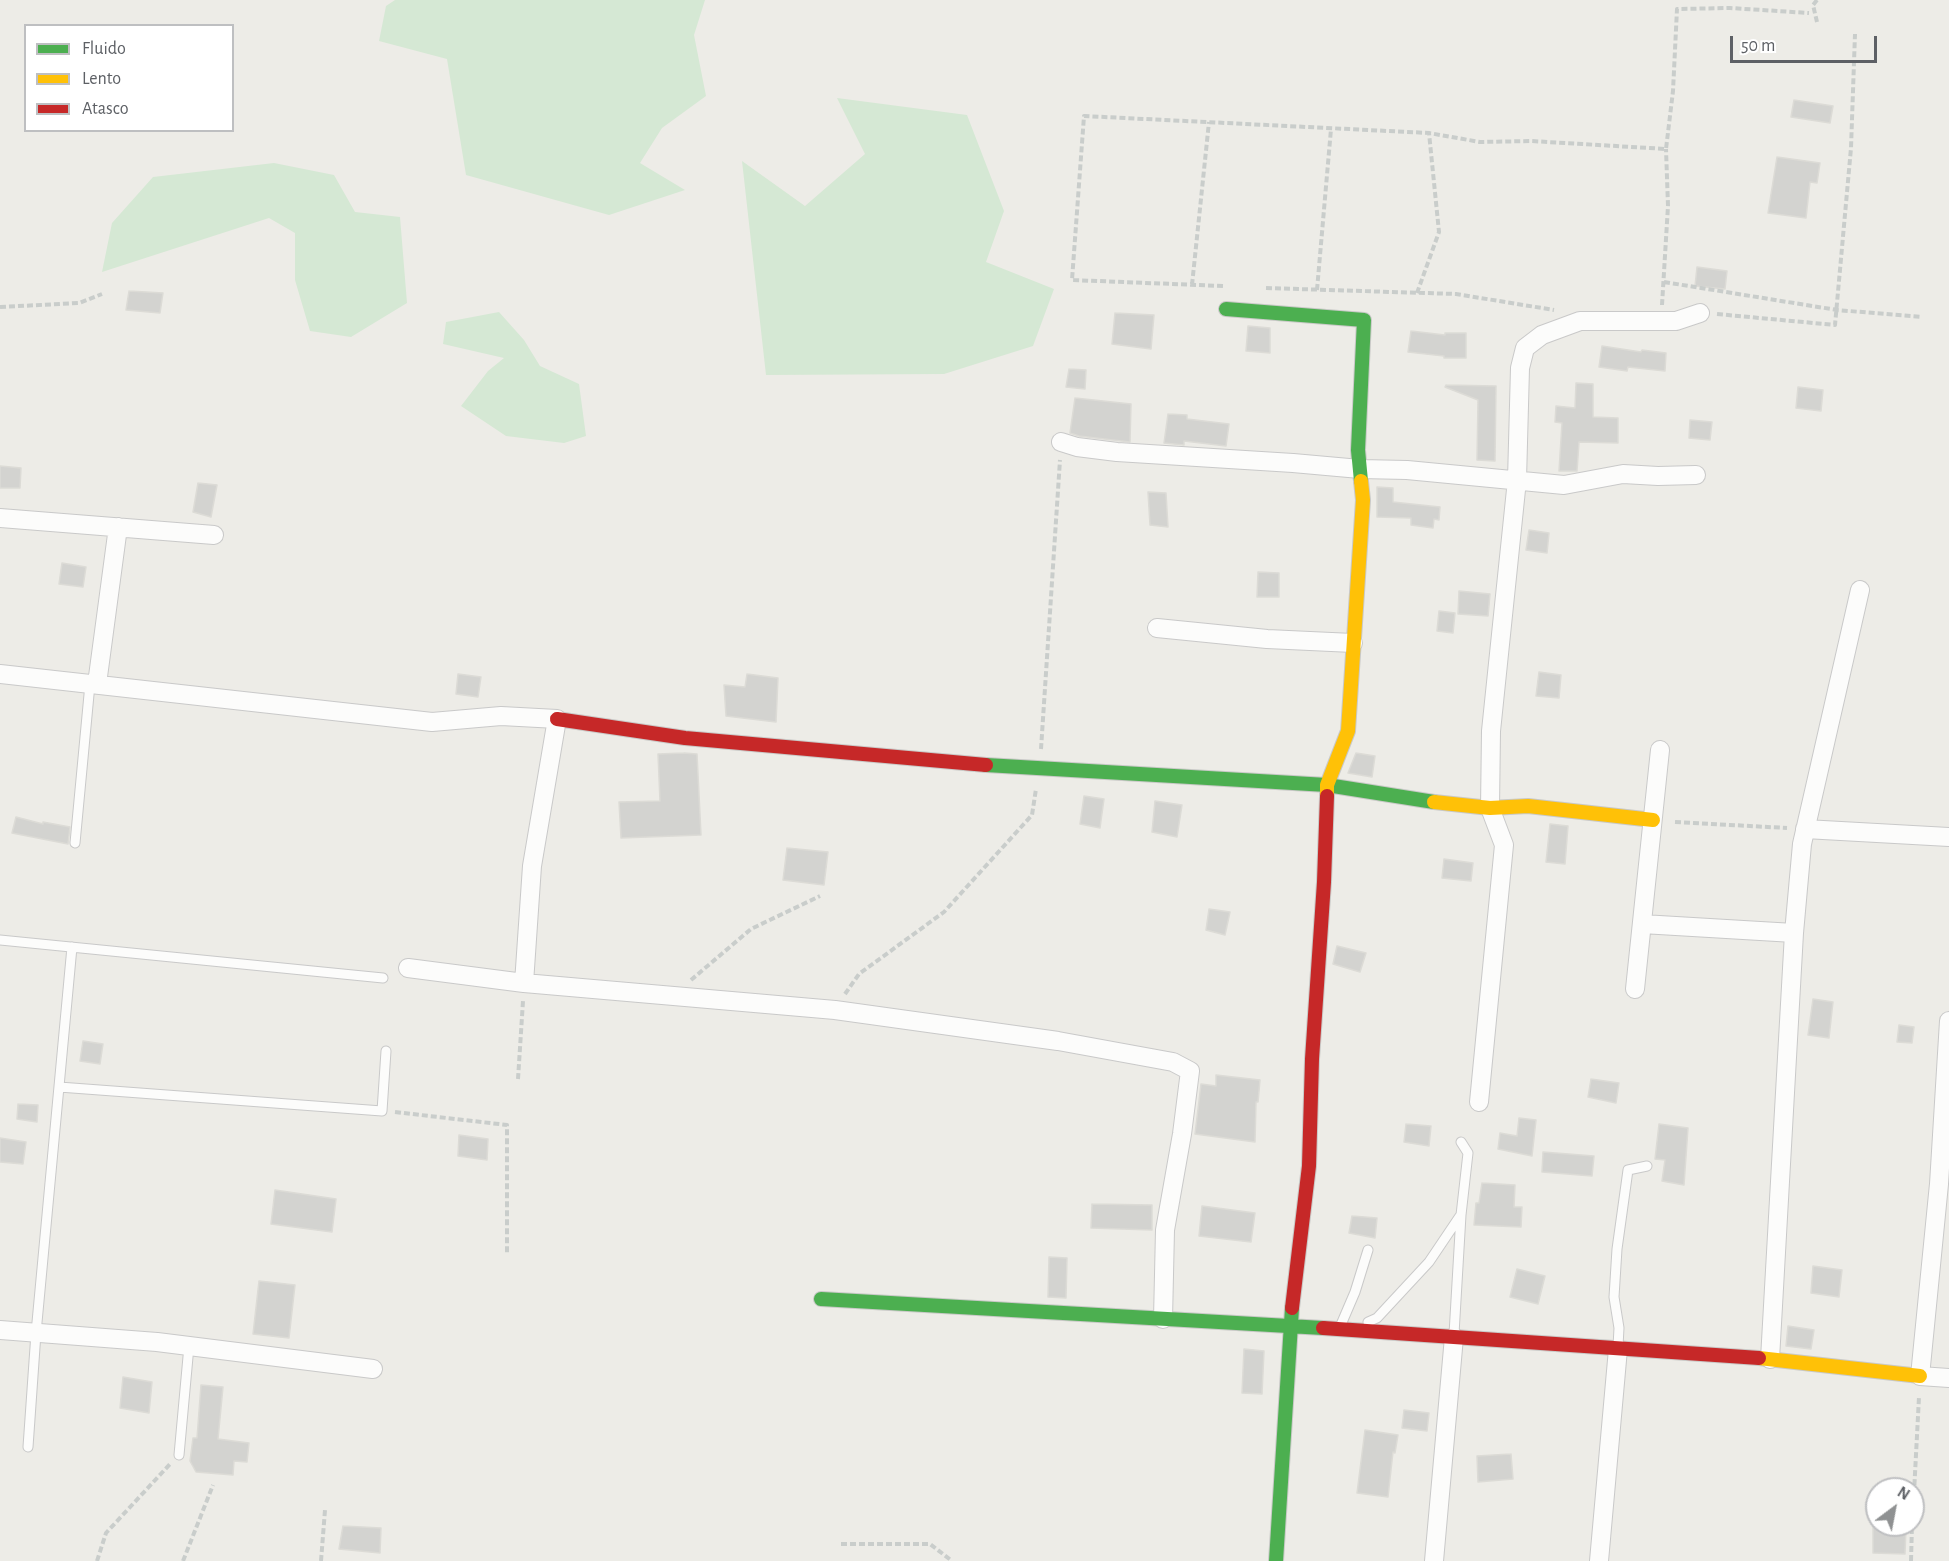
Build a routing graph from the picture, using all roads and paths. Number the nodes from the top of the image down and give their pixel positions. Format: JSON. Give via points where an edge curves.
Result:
{"nodes":[{"id":1,"x":1817,"y":0,"type":"edge"},
{"id":2,"x":1809,"y":13,"type":"dead end"},
{"id":3,"x":1817,"y":22,"type":"dead end"},
{"id":4,"x":1855,"y":34,"type":"dead end"},
{"id":5,"x":1209,"y":122,"type":"junction"},
{"id":6,"x":1331,"y":129,"type":"junction"},
{"id":7,"x":1429,"y":133,"type":"junction"},
{"id":8,"x":1666,"y":149,"type":"junction"},
{"id":9,"x":1664,"y":282,"type":"junction"},
{"id":10,"x":1192,"y":285,"type":"junction"},
{"id":11,"x":1226,"y":286,"type":"dead end"},
{"id":12,"x":1260,"y":288,"type":"dead end"},
{"id":13,"x":1317,"y":290,"type":"junction"},
{"id":14,"x":1417,"y":293,"type":"junction"},
{"id":15,"x":102,"y":294,"type":"dead end"},
{"id":16,"x":0,"y":307,"type":"edge"},
{"id":17,"x":1226,"y":309,"type":"dead end"},
{"id":18,"x":1662,"y":309,"type":"dead end"},
{"id":19,"x":1565,"y":310,"type":"dead end"},
{"id":20,"x":1837,"y":310,"type":"junction"},
{"id":21,"x":1700,"y":313,"type":"joint"},
{"id":22,"x":1922,"y":317,"type":"dead end"},
{"id":23,"x":1061,"y":442,"type":"dead end"},
{"id":24,"x":1360,"y":469,"type":"junction"},
{"id":25,"x":1695,"y":475,"type":"dead end"},
{"id":26,"x":1516,"y":480,"type":"junction"},
{"id":27,"x":0,"y":518,"type":"edge"},
{"id":28,"x":118,"y":527,"type":"junction"},
{"id":29,"x":214,"y":535,"type":"dead end"},
{"id":30,"x":1860,"y":590,"type":"dead end"},
{"id":31,"x":1157,"y":628,"type":"dead end"},
{"id":32,"x":1353,"y":643,"type":"junction"},
{"id":33,"x":0,"y":674,"type":"edge"},
{"id":34,"x":93,"y":684,"type":"junction"},
{"id":35,"x":558,"y":719,"type":"junction"},
{"id":36,"x":1660,"y":750,"type":"dead end"},
{"id":37,"x":1327,"y":785,"type":"junction"},
{"id":38,"x":1490,"y":808,"type":"junction"},
{"id":39,"x":1653,"y":820,"type":"junction"},
{"id":40,"x":1805,"y":829,"type":"junction"},
{"id":41,"x":1949,"y":837,"type":"edge"},
{"id":42,"x":75,"y":843,"type":"dead end"},
{"id":43,"x":820,"y":896,"type":"dead end"},
{"id":44,"x":1642,"y":924,"type":"junction"},
{"id":45,"x":1794,"y":933,"type":"junction"},
{"id":46,"x":0,"y":940,"type":"edge"},
{"id":47,"x":72,"y":948,"type":"junction"},
{"id":48,"x":408,"y":969,"type":"dead end"},
{"id":49,"x":383,"y":978,"type":"dead end"},
{"id":50,"x":524,"y":983,"type":"junction"},
{"id":51,"x":1635,"y":989,"type":"dead end"},
{"id":52,"x":672,"y":996,"type":"junction"},
{"id":53,"x":1949,"y":1022,"type":"edge"},
{"id":54,"x":386,"y":1051,"type":"dead end"},
{"id":55,"x":519,"y":1079,"type":"dead end"},
{"id":56,"x":59,"y":1087,"type":"junction"},
{"id":57,"x":1479,"y":1102,"type":"dead end"},
{"id":58,"x":382,"y":1111,"type":"junction"},
{"id":59,"x":1461,"y":1142,"type":"dead end"},
{"id":60,"x":1647,"y":1166,"type":"dead end"},
{"id":61,"x":1461,"y":1215,"type":"junction"},
{"id":62,"x":1368,"y":1250,"type":"dead end"},
{"id":63,"x":507,"y":1256,"type":"dead end"},
{"id":64,"x":820,"y":1299,"type":"dead end"},
{"id":65,"x":1163,"y":1319,"type":"junction"},
{"id":66,"x":1292,"y":1327,"type":"junction"},
{"id":67,"x":0,"y":1330,"type":"edge"},
{"id":68,"x":1346,"y":1330,"type":"junction"},
{"id":69,"x":36,"y":1334,"type":"junction"},
{"id":70,"x":1454,"y":1336,"type":"junction"},
{"id":71,"x":189,"y":1346,"type":"junction"},
{"id":72,"x":1618,"y":1348,"type":"junction"},
{"id":73,"x":1770,"y":1359,"type":"junction"},
{"id":74,"x":373,"y":1369,"type":"dead end"},
{"id":75,"x":1920,"y":1376,"type":"junction"},
{"id":76,"x":1949,"y":1378,"type":"edge"},
{"id":77,"x":28,"y":1448,"type":"dead end"},
{"id":78,"x":179,"y":1455,"type":"joint"},
{"id":79,"x":1915,"y":1477,"type":"edge"},
{"id":80,"x":213,"y":1485,"type":"dead end"},
{"id":81,"x":325,"y":1510,"type":"dead end"},
{"id":82,"x":1912,"y":1537,"type":"edge"},
{"id":83,"x":841,"y":1544,"type":"dead end"},
{"id":84,"x":97,"y":1561,"type":"edge"},
{"id":85,"x":183,"y":1561,"type":"edge"},
{"id":86,"x":321,"y":1561,"type":"edge"},
{"id":87,"x":952,"y":1561,"type":"edge"},
{"id":88,"x":1276,"y":1561,"type":"edge"},
{"id":89,"x":1434,"y":1561,"type":"edge"},
{"id":90,"x":1599,"y":1561,"type":"edge"},
{"id":91,"x":1911,"y":1561,"type":"edge"}],
"edges":[{"from":1,"to":3,"type":"path","via":[[1813,5]]},
{"from":2,"to":8,"type":"path","via":[[1677,9],[1674,92]]},
{"from":4,"to":20,"type":"path","via":[[1851,148]]},
{"from":5,"to":6,"type":"path"},
{"from":5,"to":10,"type":"path"},
{"from":5,"to":10,"type":"path","via":[[1084,116],[1072,280]]},
{"from":6,"to":7,"type":"path"},
{"from":6,"to":13,"type":"path"},
{"from":7,"to":8,"type":"path","via":[[1480,142]]},
{"from":7,"to":14,"type":"path","via":[[1439,232]]},
{"from":8,"to":9,"type":"path"},
{"from":9,"to":18,"type":"path"},
{"from":9,"to":20,"type":"path"},
{"from":10,"to":11,"type":"path"},
{"from":12,"to":13,"type":"path"},
{"from":13,"to":14,"type":"path"},
{"from":14,"to":19,"type":"path","via":[[1456,294]]},
{"from":15,"to":16,"type":"path","via":[[79,303]]},
{"from":17,"to":24,"type":"street","via":[[1364,320]]},
{"from":20,"to":21,"type":"path","via":[[1835,325]]},
{"from":20,"to":22,"type":"path"},
{"from":21,"to":26,"type":"street","via":[[1676,321],[1580,321],[1542,335],[1525,348],[1520,368]]},
{"from":23,"to":24,"type":"street","via":[[1117,452]]},
{"from":24,"to":26,"type":"street"},
{"from":24,"to":32,"type":"street","via":[[1364,500]]},
{"from":25,"to":26,"type":"street","via":[[1623,474],[1564,485]]},
{"from":26,"to":38,"type":"street","via":[[1491,731]]},
{"from":27,"to":28,"type":"street"},
{"from":28,"to":29,"type":"street"},
{"from":28,"to":34,"type":"street"},
{"from":30,"to":40,"type":"street"},
{"from":31,"to":32,"type":"street"},
{"from":32,"to":37,"type":"street","via":[[1348,731]]},
{"from":33,"to":34,"type":"street"},
{"from":34,"to":35,"type":"street","via":[[432,722],[501,716]]},
{"from":34,"to":42,"type":"lane"},
{"from":35,"to":37,"type":"street","via":[[685,738],[1014,768]]},
{"from":35,"to":50,"type":"street","via":[[532,866]]},
{"from":36,"to":39,"type":"street"},
{"from":37,"to":38,"type":"street"},
{"from":37,"to":66,"type":"street","via":[[1309,1166]]},
{"from":38,"to":39,"type":"street","via":[[1528,806]]},
{"from":38,"to":57,"type":"street","via":[[1504,845]]},
{"from":39,"to":40,"type":"path"},
{"from":39,"to":44,"type":"street"},
{"from":40,"to":41,"type":"street"},
{"from":40,"to":45,"type":"street"},
{"from":43,"to":52,"type":"path","via":[[751,929]]},
{"from":44,"to":45,"type":"street"},
{"from":44,"to":51,"type":"street"},
{"from":45,"to":73,"type":"street"},
{"from":46,"to":47,"type":"lane"},
{"from":47,"to":49,"type":"lane"},
{"from":47,"to":56,"type":"lane"},
{"from":48,"to":50,"type":"street"},
{"from":50,"to":52,"type":"street"},
{"from":50,"to":55,"type":"path"},
{"from":52,"to":65,"type":"street","via":[[835,1010],[1058,1041],[1173,1062],[1190,1071],[1165,1230]]},
{"from":53,"to":75,"type":"street","via":[[1939,1184]]},
{"from":54,"to":58,"type":"lane"},
{"from":56,"to":58,"type":"lane"},
{"from":56,"to":69,"type":"lane"},
{"from":58,"to":63,"type":"path","via":[[507,1125]]},
{"from":59,"to":61,"type":"lane","via":[[1468,1153]]},
{"from":60,"to":72,"type":"lane","via":[[1628,1170],[1614,1297]]},
{"from":61,"to":68,"type":"lane","via":[[1429,1262],[1377,1318]]},
{"from":61,"to":70,"type":"lane"},
{"from":62,"to":68,"type":"lane"},
{"from":64,"to":65,"type":"street"},
{"from":65,"to":66,"type":"street"},
{"from":66,"to":68,"type":"street"},
{"from":66,"to":88,"type":"street"},
{"from":67,"to":69,"type":"street"},
{"from":68,"to":70,"type":"street"},
{"from":69,"to":71,"type":"street"},
{"from":69,"to":77,"type":"lane"},
{"from":70,"to":72,"type":"street"},
{"from":70,"to":89,"type":"street"},
{"from":71,"to":74,"type":"street"},
{"from":71,"to":78,"type":"lane"},
{"from":72,"to":73,"type":"street"},
{"from":72,"to":90,"type":"street"},
{"from":73,"to":75,"type":"street"},
{"from":75,"to":76,"type":"street"},
{"from":75,"to":79,"type":"path"},
{"from":78,"to":84,"type":"path","via":[[106,1533]]},
{"from":80,"to":85,"type":"path"},
{"from":81,"to":86,"type":"path"},
{"from":82,"to":91,"type":"path"},
{"from":83,"to":87,"type":"path","via":[[930,1544]]}]}
